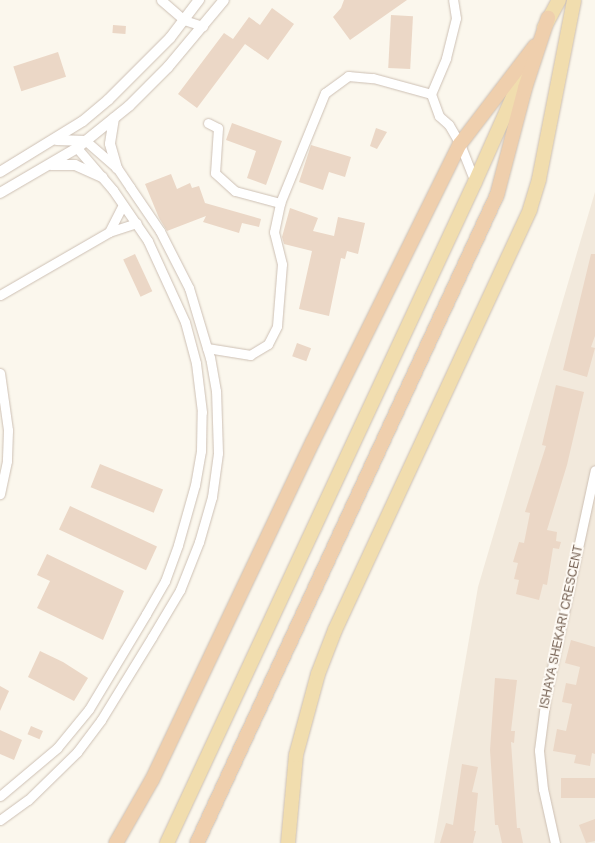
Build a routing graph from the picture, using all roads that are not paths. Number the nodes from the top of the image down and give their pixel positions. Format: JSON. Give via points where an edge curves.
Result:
{"nodes":[{"id":1,"x":161,"y":0,"type":"edge"},
{"id":2,"x":199,"y":0,"type":"edge"},
{"id":3,"x":224,"y":0,"type":"edge"},
{"id":4,"x":453,"y":0,"type":"edge"},
{"id":5,"x":559,"y":0,"type":"edge"},
{"id":6,"x":574,"y":0,"type":"edge"},
{"id":7,"x":548,"y":18,"type":"junction"},
{"id":8,"x":184,"y":20,"type":"junction"},
{"id":9,"x":203,"y":26,"type":"junction"},
{"id":10,"x":535,"y":46,"type":"junction"},
{"id":11,"x":431,"y":94,"type":"junction"},
{"id":12,"x":114,"y":118,"type":"junction"},
{"id":13,"x":83,"y":121,"type":"junction"},
{"id":14,"x":208,"y":124,"type":"dead end"},
{"id":15,"x":53,"y":141,"type":"junction"},
{"id":16,"x":80,"y":143,"type":"junction"},
{"id":17,"x":460,"y":144,"type":"junction"},
{"id":18,"x":48,"y":165,"type":"junction"},
{"id":19,"x":116,"y":168,"type":"junction"},
{"id":20,"x":0,"y":172,"type":"edge"},
{"id":21,"x":102,"y":177,"type":"junction"},
{"id":22,"x":475,"y":182,"type":"junction"},
{"id":23,"x":0,"y":193,"type":"edge"},
{"id":24,"x":280,"y":203,"type":"junction"},
{"id":25,"x":123,"y":205,"type":"junction"},
{"id":26,"x":136,"y":223,"type":"junction"},
{"id":27,"x":109,"y":232,"type":"junction"},
{"id":28,"x":0,"y":295,"type":"edge"},
{"id":29,"x":207,"y":348,"type":"junction"},
{"id":30,"x":0,"y":372,"type":"edge"},
{"id":31,"x":595,"y":470,"type":"edge"},
{"id":32,"x":0,"y":494,"type":"edge"},
{"id":33,"x":0,"y":796,"type":"edge"},
{"id":34,"x":0,"y":820,"type":"edge"},
{"id":35,"x":116,"y":843,"type":"edge"},
{"id":36,"x":167,"y":843,"type":"edge"},
{"id":37,"x":197,"y":843,"type":"edge"},
{"id":38,"x":288,"y":843,"type":"edge"},
{"id":39,"x":555,"y":843,"type":"edge"}],
"edges":[{"from":1,"to":8,"type":"street"},
{"from":2,"to":8,"type":"street"},
{"from":3,"to":9,"type":"street"},
{"from":4,"to":11,"type":"street","via":[[456,18],[446,58]]},
{"from":5,"to":7,"type":"main road"},
{"from":6,"to":38,"type":"main road","via":[[539,180],[530,209],[335,630],[318,674],[296,755]]},
{"from":7,"to":10,"type":"main road"},
{"from":7,"to":37,"type":"highway","via":[[525,88],[497,196]]},
{"from":8,"to":9,"type":"street"},
{"from":8,"to":13,"type":"street"},
{"from":9,"to":12,"type":"street","via":[[148,88]]},
{"from":10,"to":17,"type":"highway"},
{"from":10,"to":22,"type":"main road"},
{"from":11,"to":17,"type":"street","via":[[439,116],[449,125]]},
{"from":11,"to":24,"type":"street","via":[[373,78],[348,76],[325,93]]},
{"from":12,"to":16,"type":"street"},
{"from":12,"to":19,"type":"street","via":[[110,144]]},
{"from":13,"to":15,"type":"street"},
{"from":13,"to":16,"type":"street"},
{"from":14,"to":24,"type":"street","via":[[218,128],[215,173],[234,190]]},
{"from":15,"to":16,"type":"street"},
{"from":15,"to":20,"type":"street"},
{"from":16,"to":18,"type":"street"},
{"from":16,"to":19,"type":"street"},
{"from":16,"to":21,"type":"street"},
{"from":17,"to":22,"type":"street"},
{"from":17,"to":35,"type":"highway","via":[[313,441],[152,780]]},
{"from":18,"to":21,"type":"street","via":[[74,165]]},
{"from":18,"to":23,"type":"street"},
{"from":19,"to":29,"type":"street","via":[[160,231],[189,288]]},
{"from":21,"to":25,"type":"street"},
{"from":22,"to":36,"type":"main road"},
{"from":24,"to":29,"type":"street","via":[[274,232],[282,264],[277,326],[268,344],[250,355]]},
{"from":25,"to":26,"type":"street"},
{"from":25,"to":27,"type":"street"},
{"from":26,"to":27,"type":"street"},
{"from":26,"to":33,"type":"street","via":[[148,241],[181,314],[196,363],[202,412],[202,451],[195,485],[165,581],[89,709],[57,748]]},
{"from":27,"to":28,"type":"street"},
{"from":29,"to":34,"type":"street","via":[[216,391],[218,453],[212,496],[199,542],[180,590],[78,752],[28,800]]},
{"from":30,"to":32,"type":"street","via":[[8,430],[7,461]]},
{"from":31,"to":39,"type":"street","name":"ISHAYA SHEKARI CRESCENT","via":[[546,696],[539,750],[543,789]]}]}
